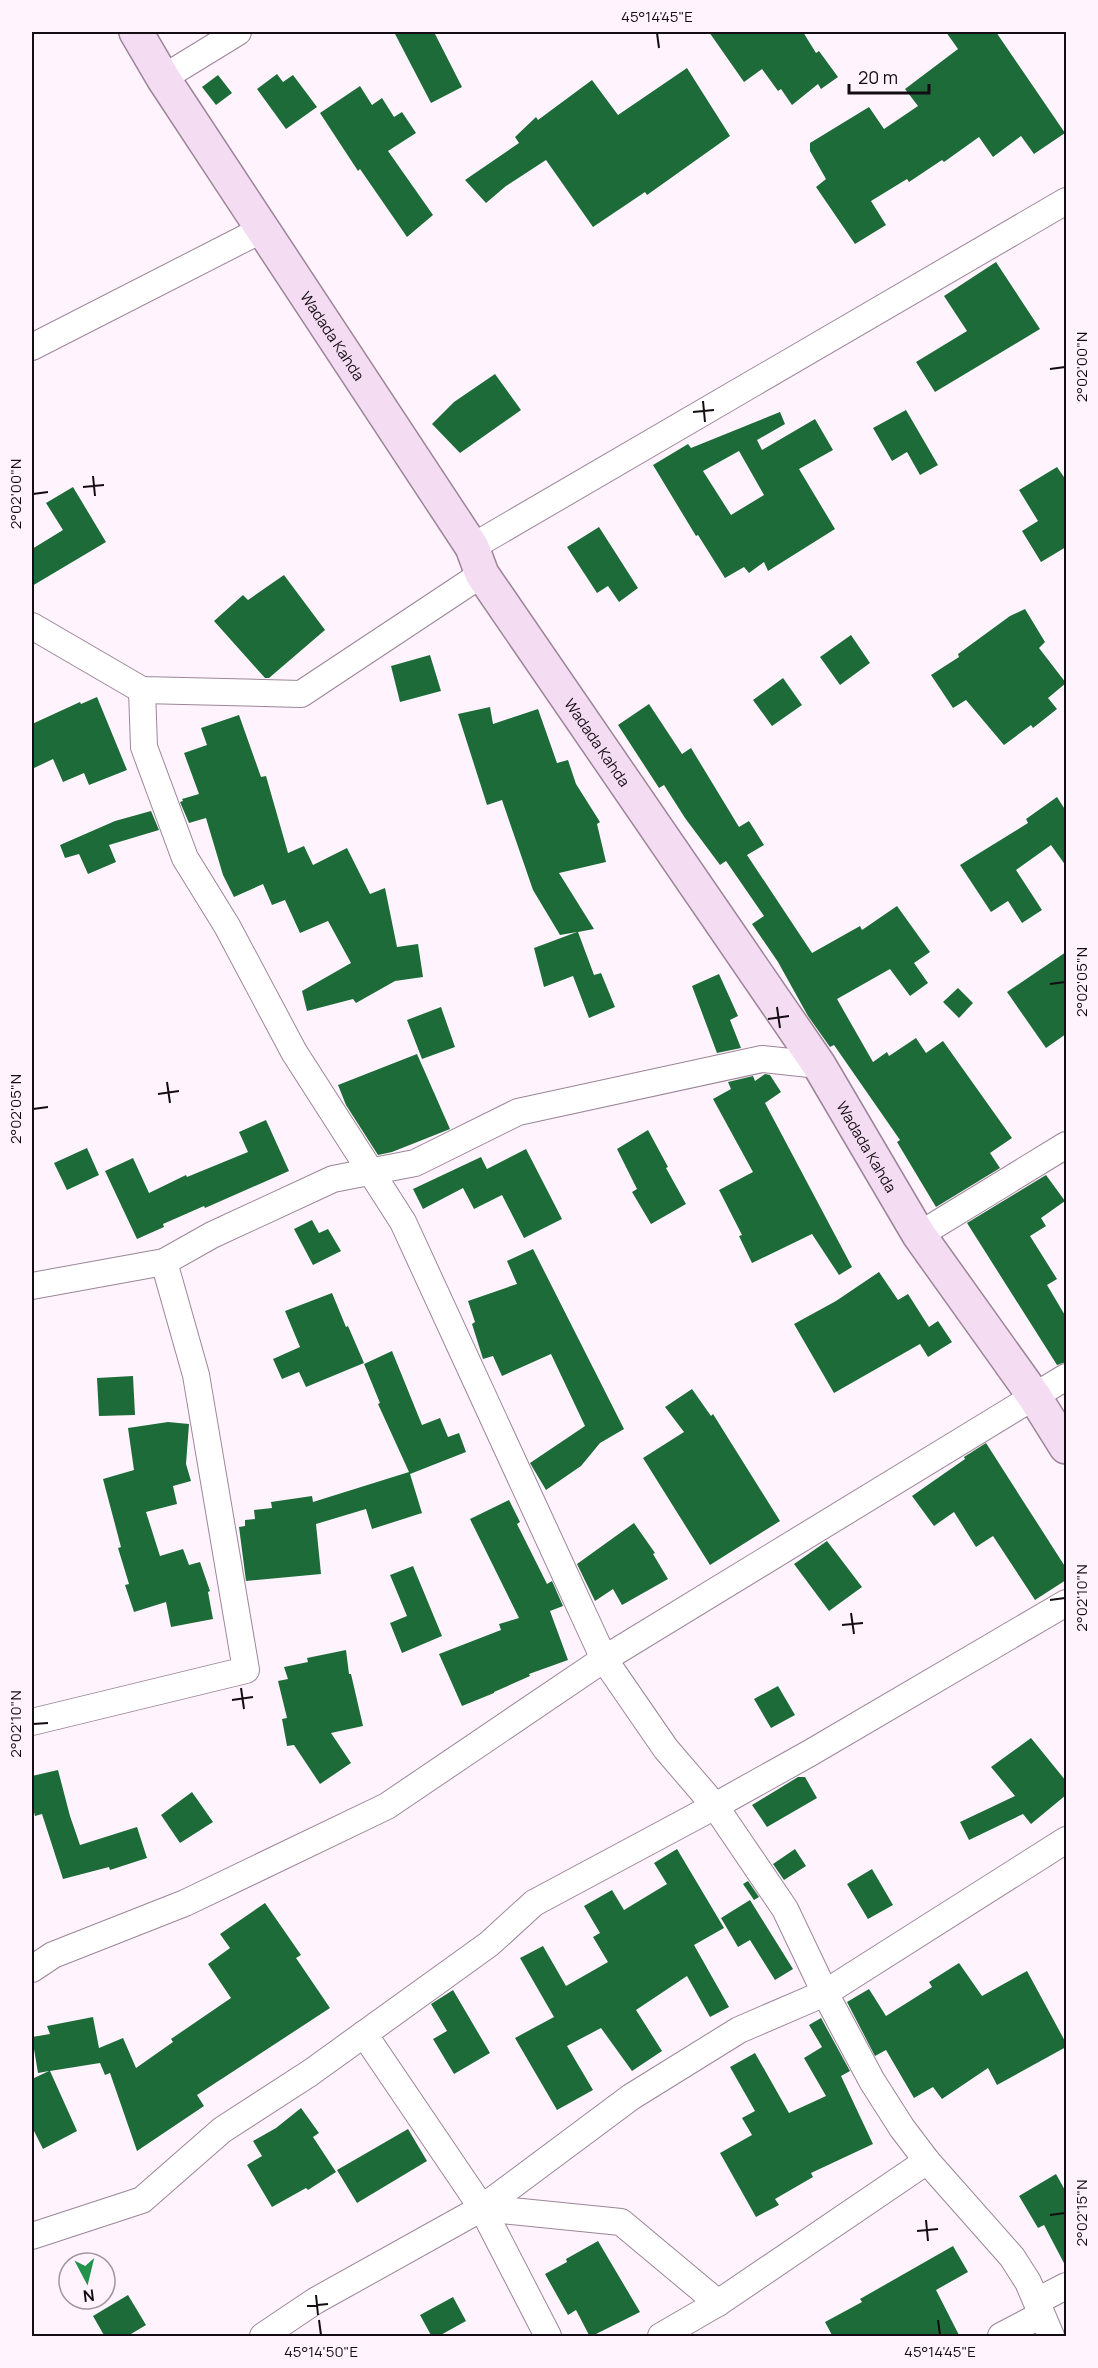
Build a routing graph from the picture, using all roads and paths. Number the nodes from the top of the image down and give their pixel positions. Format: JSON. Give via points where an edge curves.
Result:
{"nodes":[{"id":1,"x":136,"y":32,"type":"edge"},
{"id":2,"x":238,"y":32,"type":"edge"},
{"id":3,"x":163,"y":78,"type":"junction"},
{"id":4,"x":1066,"y":201,"type":"edge"},
{"id":5,"x":262,"y":229,"type":"junction"},
{"id":6,"x":32,"y":347,"type":"edge"},
{"id":7,"x":477,"y":560,"type":"junction"},
{"id":8,"x":32,"y":626,"type":"edge"},
{"id":9,"x":142,"y":690,"type":"junction"},
{"id":10,"x":819,"y":1065,"type":"junction"},
{"id":11,"x":1066,"y":1145,"type":"edge"},
{"id":12,"x":370,"y":1172,"type":"junction"},
{"id":13,"x":919,"y":1235,"type":"junction"},
{"id":14,"x":164,"y":1262,"type":"junction"},
{"id":15,"x":32,"y":1286,"type":"edge"},
{"id":16,"x":1066,"y":1377,"type":"edge"},
{"id":17,"x":1034,"y":1396,"type":"junction"},
{"id":18,"x":1066,"y":1447,"type":"edge"},
{"id":19,"x":1066,"y":1603,"type":"edge"},
{"id":20,"x":604,"y":1659,"type":"junction"},
{"id":21,"x":32,"y":1722,"type":"edge"},
{"id":22,"x":715,"y":1806,"type":"junction"},
{"id":23,"x":1066,"y":1840,"type":"edge"},
{"id":24,"x":32,"y":1969,"type":"edge"},
{"id":25,"x":825,"y":1993,"type":"junction"},
{"id":26,"x":364,"y":2034,"type":"junction"},
{"id":27,"x":927,"y":2161,"type":"junction"},
{"id":28,"x":482,"y":2208,"type":"junction"},
{"id":29,"x":32,"y":2236,"type":"edge"},
{"id":30,"x":1066,"y":2286,"type":"edge"},
{"id":31,"x":718,"y":2303,"type":"junction"},
{"id":32,"x":1043,"y":2317,"type":"edge"},
{"id":33,"x":263,"y":2337,"type":"edge"},
{"id":34,"x":548,"y":2337,"type":"edge"},
{"id":35,"x":661,"y":2337,"type":"edge"},
{"id":36,"x":1001,"y":2337,"type":"edge"}],
"edges":[{"from":1,"to":3,"type":"main road","name":"Wadada Kahda"},
{"from":2,"to":3,"type":"street"},
{"from":3,"to":5,"type":"main road","name":"Wadada Kahda"},
{"from":4,"to":7,"type":"street"},
{"from":5,"to":6,"type":"street"},
{"from":5,"to":7,"type":"main road","name":"Wadada Kahda"},
{"from":7,"to":9,"type":"street","via":[[301,694]]},
{"from":7,"to":10,"type":"main road","name":"Wadada Kahda"},
{"from":8,"to":9,"type":"street"},
{"from":9,"to":12,"type":"street","via":[[144,747],[185,858],[227,926],[294,1052]]},
{"from":10,"to":12,"type":"street","via":[[762,1059],[518,1112],[415,1163]]},
{"from":10,"to":13,"type":"main road","name":"Wadada Kahda"},
{"from":11,"to":13,"type":"street"},
{"from":12,"to":14,"type":"street","via":[[333,1179],[212,1235]]},
{"from":12,"to":20,"type":"street","via":[[403,1222]]},
{"from":13,"to":17,"type":"main road","name":"Wadada Kahda"},
{"from":14,"to":15,"type":"street"},
{"from":14,"to":21,"type":"street","via":[[196,1375],[246,1670]]},
{"from":16,"to":17,"type":"street"},
{"from":17,"to":18,"type":"main road","name":"Wadada Kahda"},
{"from":17,"to":20,"type":"street"},
{"from":19,"to":22,"type":"street"},
{"from":20,"to":22,"type":"street","via":[[666,1749]]},
{"from":20,"to":24,"type":"street","via":[[387,1806],[185,1903],[53,1955]]},
{"from":22,"to":25,"type":"street","via":[[785,1910]]},
{"from":22,"to":26,"type":"street","via":[[534,1903],[489,1944]]},
{"from":23,"to":25,"type":"street"},
{"from":25,"to":27,"type":"street","via":[[872,2081]]},
{"from":25,"to":28,"type":"street","via":[[739,2030],[641,2091]]},
{"from":26,"to":28,"type":"street"},
{"from":26,"to":29,"type":"street","via":[[222,2130],[142,2200]]},
{"from":27,"to":31,"type":"street"},
{"from":27,"to":32,"type":"street","via":[[1012,2257]]},
{"from":28,"to":31,"type":"street","via":[[621,2222]]},
{"from":28,"to":33,"type":"street","via":[[315,2301]]},
{"from":28,"to":34,"type":"street"},
{"from":30,"to":32,"type":"street"},
{"from":31,"to":35,"type":"street"},
{"from":32,"to":36,"type":"street"}]}
